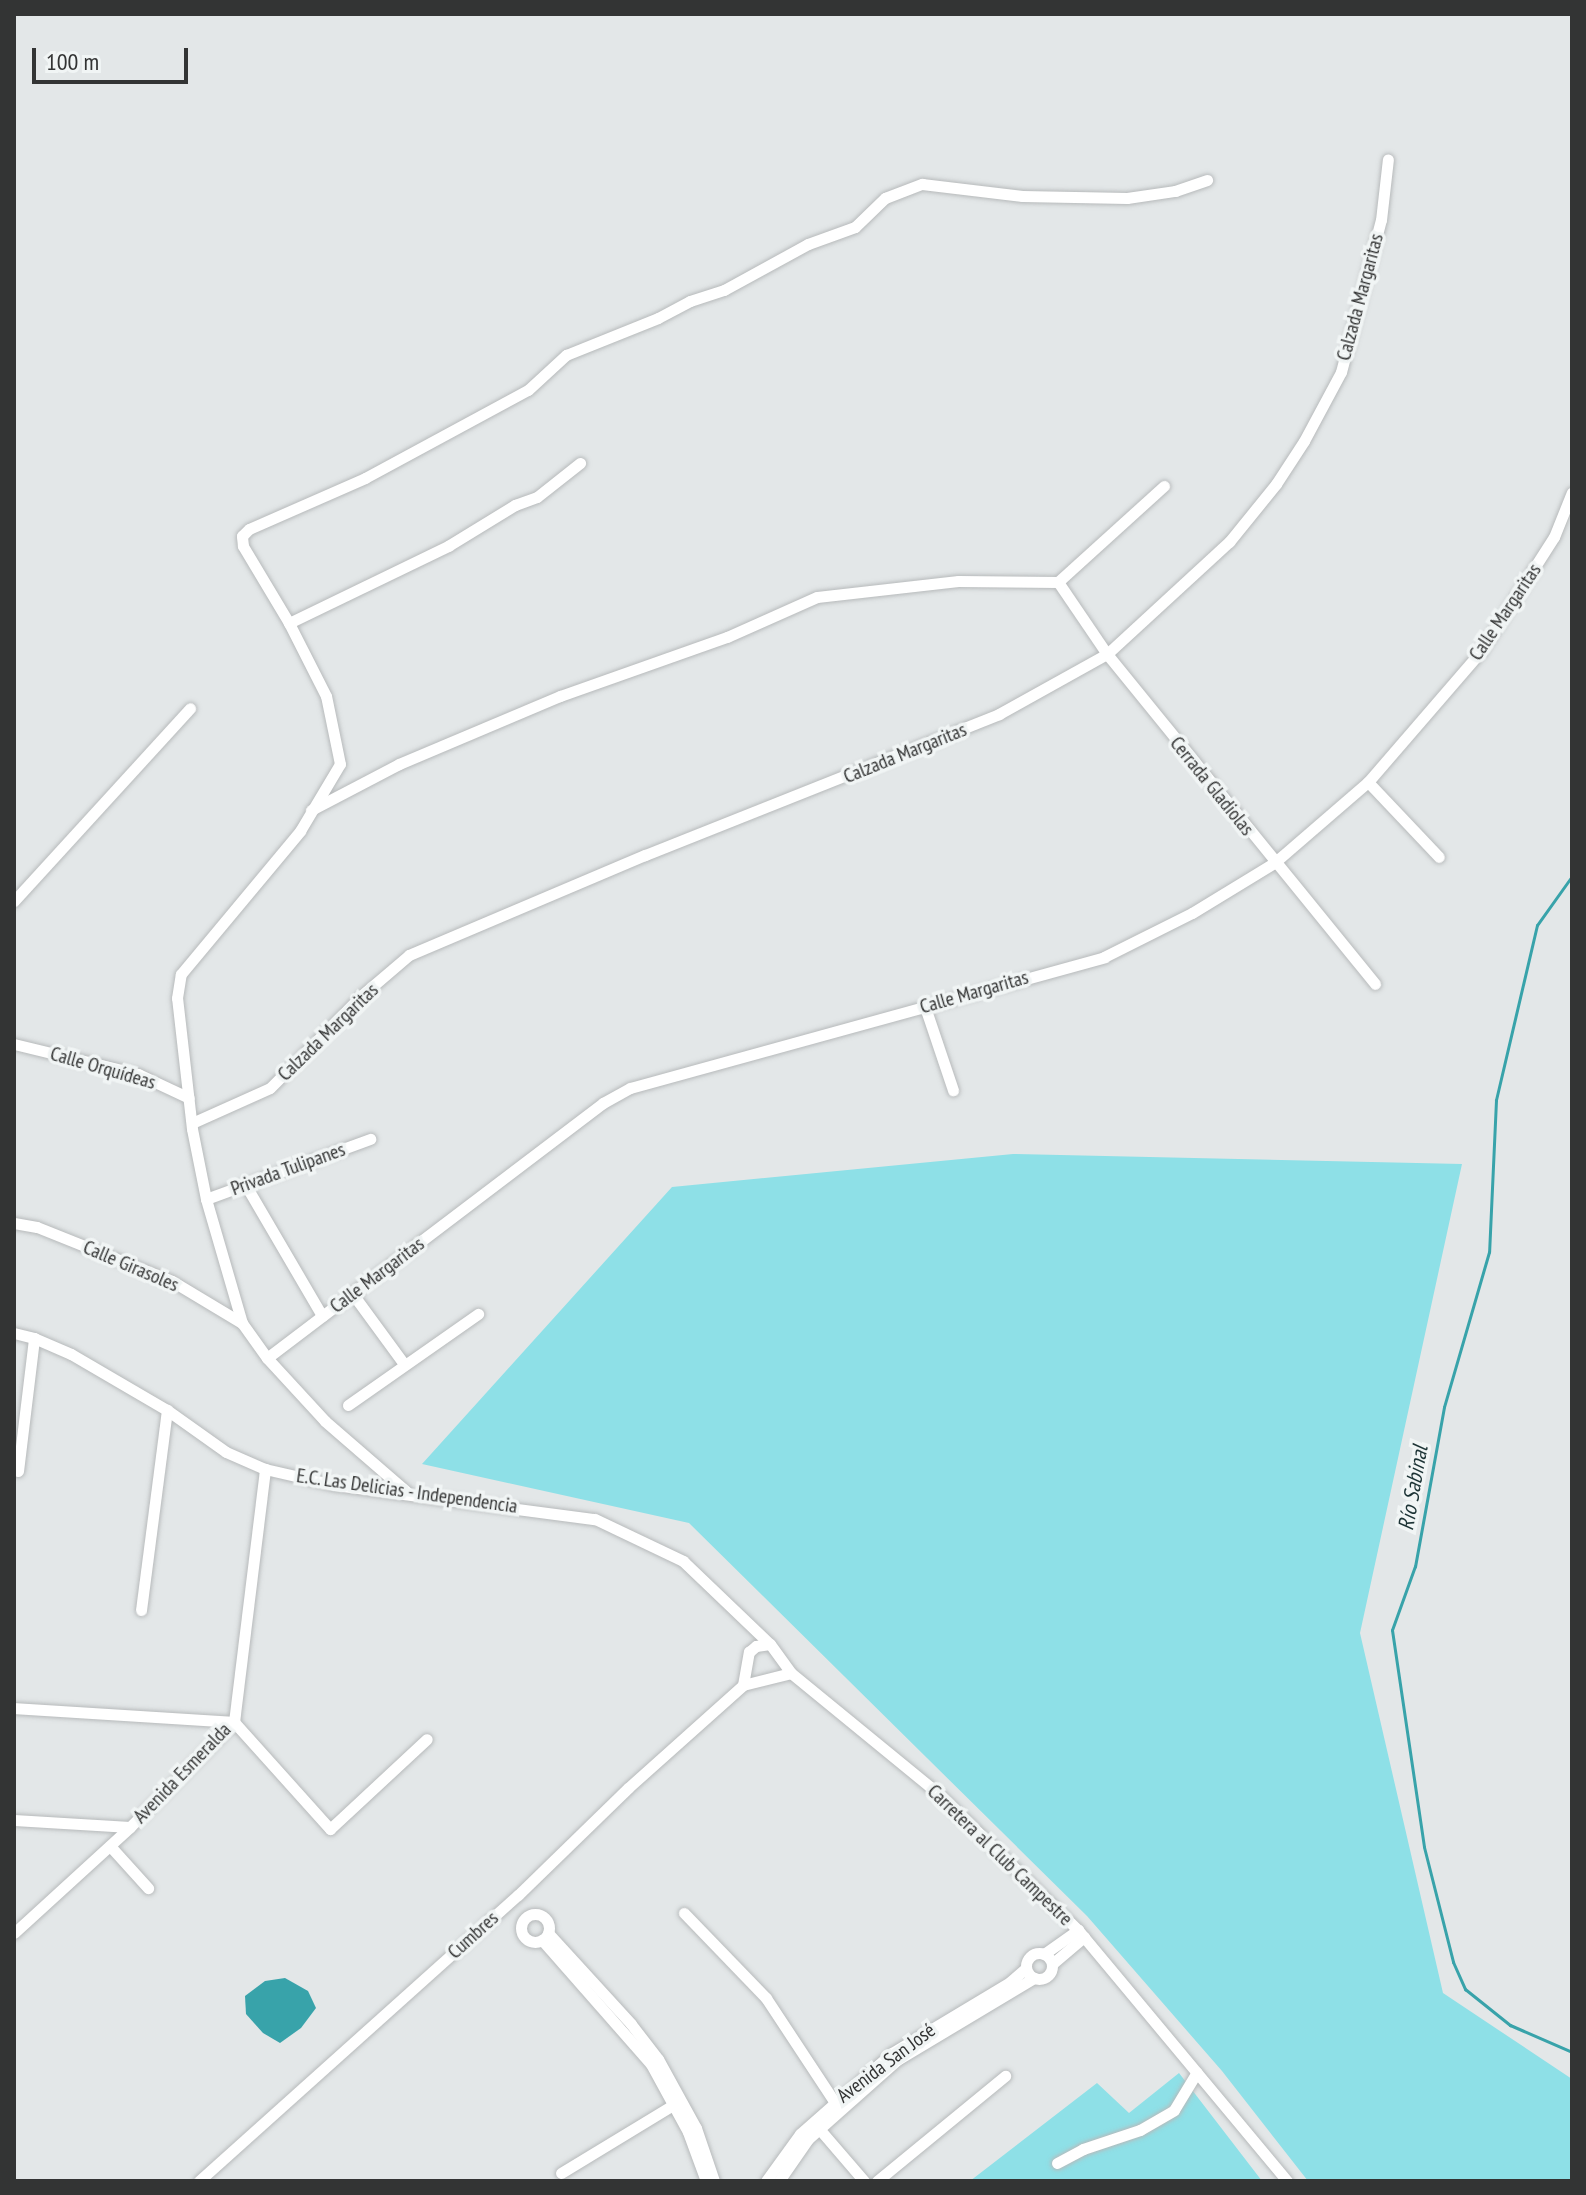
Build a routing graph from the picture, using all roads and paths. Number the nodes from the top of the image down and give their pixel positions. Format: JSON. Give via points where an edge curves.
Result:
{"nodes":[{"id":1,"x":1388,"y":159,"type":"dead end"},
{"id":2,"x":1207,"y":180,"type":"dead end"},
{"id":3,"x":580,"y":463,"type":"dead end"},
{"id":4,"x":1164,"y":486,"type":"dead end"},
{"id":5,"x":1572,"y":492,"type":"edge"},
{"id":6,"x":1058,"y":582,"type":"junction"},
{"id":7,"x":289,"y":623,"type":"junction"},
{"id":8,"x":1107,"y":654,"type":"junction"},
{"id":9,"x":190,"y":708,"type":"dead end"},
{"id":10,"x":1368,"y":782,"type":"junction"},
{"id":11,"x":310,"y":810,"type":"junction"},
{"id":12,"x":1439,"y":857,"type":"dead end"},
{"id":13,"x":1274,"y":863,"type":"junction"},
{"id":14,"x":14,"y":901,"type":"edge"},
{"id":15,"x":1375,"y":984,"type":"dead end"},
{"id":16,"x":925,"y":1007,"type":"junction"},
{"id":17,"x":14,"y":1044,"type":"edge"},
{"id":18,"x":953,"y":1090,"type":"dead end"},
{"id":19,"x":189,"y":1098,"type":"junction"},
{"id":20,"x":192,"y":1123,"type":"junction"},
{"id":21,"x":370,"y":1139,"type":"dead end"},
{"id":22,"x":245,"y":1184,"type":"junction"},
{"id":23,"x":206,"y":1199,"type":"junction"},
{"id":24,"x":14,"y":1223,"type":"edge"},
{"id":25,"x":352,"y":1293,"type":"junction"},
{"id":26,"x":478,"y":1314,"type":"dead end"},
{"id":27,"x":322,"y":1316,"type":"junction"},
{"id":28,"x":242,"y":1323,"type":"junction"},
{"id":29,"x":14,"y":1333,"type":"edge"},
{"id":30,"x":34,"y":1338,"type":"junction"},
{"id":31,"x":267,"y":1358,"type":"junction"},
{"id":32,"x":404,"y":1364,"type":"junction"},
{"id":33,"x":348,"y":1405,"type":"dead end"},
{"id":34,"x":167,"y":1410,"type":"junction"},
{"id":35,"x":265,"y":1469,"type":"junction"},
{"id":36,"x":18,"y":1471,"type":"dead end"},
{"id":37,"x":408,"y":1493,"type":"junction"},
{"id":38,"x":683,"y":1561,"type":"joint"},
{"id":39,"x":141,"y":1610,"type":"dead end"},
{"id":40,"x":770,"y":1644,"type":"junction"},
{"id":41,"x":791,"y":1673,"type":"junction"},
{"id":42,"x":743,"y":1685,"type":"junction"},
{"id":43,"x":14,"y":1708,"type":"edge"},
{"id":44,"x":234,"y":1722,"type":"junction"},
{"id":45,"x":427,"y":1739,"type":"dead end"},
{"id":46,"x":14,"y":1820,"type":"edge"},
{"id":47,"x":130,"y":1827,"type":"junction"},
{"id":48,"x":110,"y":1846,"type":"junction"},
{"id":49,"x":148,"y":1888,"type":"dead end"},
{"id":50,"x":514,"y":1898,"type":"junction"},
{"id":51,"x":684,"y":1913,"type":"dead end"},
{"id":52,"x":529,"y":1916,"type":"junction"},
{"id":53,"x":14,"y":1933,"type":"edge"},
{"id":54,"x":1081,"y":1934,"type":"junction"},
{"id":55,"x":545,"y":1937,"type":"junction"},
{"id":56,"x":1044,"y":1954,"type":"junction"},
{"id":57,"x":1052,"y":1964,"type":"junction"},
{"id":58,"x":1026,"y":1968,"type":"junction"},
{"id":59,"x":1034,"y":1978,"type":"junction"},
{"id":60,"x":1197,"y":2072,"type":"junction"},
{"id":61,"x":1005,"y":2076,"type":"dead end"},
{"id":62,"x":834,"y":2101,"type":"junction"},
{"id":63,"x":678,"y":2102,"type":"junction"},
{"id":64,"x":816,"y":2124,"type":"junction"},
{"id":65,"x":1057,"y":2163,"type":"dead end"},
{"id":66,"x":561,"y":2173,"type":"dead end"},
{"id":67,"x":1284,"y":2179,"type":"edge"},
{"id":68,"x":199,"y":2181,"type":"edge"},
{"id":69,"x":706,"y":2181,"type":"edge"},
{"id":70,"x":714,"y":2181,"type":"edge"},
{"id":71,"x":766,"y":2181,"type":"edge"},
{"id":72,"x":779,"y":2181,"type":"edge"},
{"id":73,"x":864,"y":2181,"type":"edge"},
{"id":74,"x":877,"y":2181,"type":"edge"}],
"edges":[{"from":1,"to":8,"type":"street","name":"Calzada Margaritas","via":[[1381,220],[1341,372],[1304,441],[1229,542]]},
{"from":2,"to":7,"type":"street","via":[[1127,198],[1022,196],[922,184],[885,198],[855,227],[808,244],[724,290],[566,355],[528,390],[365,478],[249,529],[242,536],[243,546]]},
{"from":3,"to":7,"type":"street","via":[[537,497],[448,546]]},
{"from":4,"to":6,"type":"street"},
{"from":5,"to":10,"type":"street","name":"Calle Margaritas","via":[[1554,537],[1481,651]]},
{"from":6,"to":8,"type":"street","name":"Cerrada Gladiolas"},
{"from":6,"to":11,"type":"street","via":[[958,581],[817,597],[399,764]]},
{"from":7,"to":11,"type":"street","via":[[326,696],[340,764]]},
{"from":8,"to":13,"type":"street","name":"Cerrada Gladiolas"},
{"from":8,"to":20,"type":"street","name":"Calzada Margaritas","via":[[999,714],[409,955],[270,1088]]},
{"from":9,"to":14,"type":"street"},
{"from":10,"to":12,"type":"street"},
{"from":10,"to":13,"type":"street","name":"Calle Margaritas"},
{"from":11,"to":19,"type":"street","via":[[300,831],[181,974],[177,998]]},
{"from":13,"to":15,"type":"street","name":"Cerrada Gladiolas"},
{"from":13,"to":16,"type":"street","name":"Calle Margaritas","via":[[1192,913],[1104,957]]},
{"from":16,"to":18,"type":"street"},
{"from":16,"to":25,"type":"street","name":"Calle Margaritas","via":[[630,1088]]},
{"from":17,"to":19,"type":"street","name":"Calle Orquídeas","via":[[138,1074]]},
{"from":19,"to":20,"type":"street"},
{"from":20,"to":23,"type":"street"},
{"from":21,"to":22,"type":"street","name":"Privada Tulipanes"},
{"from":22,"to":23,"type":"street","name":"Privada Tulipanes"},
{"from":22,"to":27,"type":"street"},
{"from":23,"to":28,"type":"street"},
{"from":24,"to":28,"type":"street","name":"Calle Girasoles","via":[[37,1227],[172,1281]]},
{"from":25,"to":27,"type":"street","name":"Calle Margaritas"},
{"from":25,"to":32,"type":"street"},
{"from":26,"to":32,"type":"street"},
{"from":27,"to":31,"type":"street","name":"Calle Margaritas"},
{"from":28,"to":31,"type":"street"},
{"from":29,"to":30,"type":"street","name":"E.C. Las Delicias - Independencia"},
{"from":30,"to":34,"type":"street","name":"E.C. Las Delicias - Independencia"},
{"from":30,"to":36,"type":"street"},
{"from":31,"to":37,"type":"street","via":[[325,1421]]},
{"from":32,"to":33,"type":"street"},
{"from":34,"to":35,"type":"street","name":"E.C. Las Delicias - Independencia","via":[[226,1452]]},
{"from":34,"to":39,"type":"street"},
{"from":35,"to":37,"type":"street","name":"E.C. Las Delicias - Independencia","via":[[335,1485]]},
{"from":35,"to":44,"type":"street","name":"Avenida Esmeralda"},
{"from":37,"to":38,"type":"street","name":"E.C. Las Delicias - Independencia","via":[[595,1519]]},
{"from":38,"to":40,"type":"street","name":"Carretera al Club Campestre"},
{"from":40,"to":41,"type":"street","name":"Carretera al Club Campestre"},
{"from":40,"to":42,"type":"street","via":[[749,1652]]},
{"from":41,"to":42,"type":"street","name":"Cumbres"},
{"from":41,"to":54,"type":"street","name":"Carretera al Club Campestre","via":[[940,1795]]},
{"from":42,"to":50,"type":"street","name":"Cumbres"},
{"from":43,"to":44,"type":"street"},
{"from":44,"to":45,"type":"street","via":[[330,1829]]},
{"from":44,"to":47,"type":"street","name":"Avenida Esmeralda"},
{"from":46,"to":47,"type":"street"},
{"from":47,"to":48,"type":"street","name":"Avenida Esmeralda"},
{"from":48,"to":49,"type":"street"},
{"from":48,"to":53,"type":"street","name":"Avenida Esmeralda"},
{"from":50,"to":52,"type":"street"},
{"from":50,"to":68,"type":"street","name":"Cumbres"},
{"from":51,"to":62,"type":"street","via":[[766,1998]]},
{"from":52,"to":55,"type":"street","via":[[546,1919]]},
{"from":52,"to":55,"type":"street","via":[[521,1927],[524,1936],[532,1941]]},
{"from":54,"to":56,"type":"street"},
{"from":54,"to":57,"type":"street"},
{"from":54,"to":60,"type":"street","name":"Carretera al Club Campestre"},
{"from":55,"to":63,"type":"street","via":[[658,2059]]},
{"from":56,"to":57,"type":"street"},
{"from":56,"to":58,"type":"street","via":[[1031,1955]]},
{"from":57,"to":59,"type":"street","via":[[1047,1976]]},
{"from":58,"to":59,"type":"street"},
{"from":58,"to":62,"type":"street","name":"Avenida San José","via":[[892,2053]]},
{"from":59,"to":64,"type":"street","name":"Avenida San José","via":[[897,2060]]},
{"from":60,"to":65,"type":"street","via":[[1174,2110],[1140,2130]]},
{"from":60,"to":67,"type":"street","name":"Carretera al Club Campestre"},
{"from":61,"to":74,"type":"street"},
{"from":62,"to":64,"type":"street","name":"Avenida San José"},
{"from":63,"to":66,"type":"street"},
{"from":63,"to":69,"type":"street"},
{"from":63,"to":70,"type":"street"},
{"from":64,"to":71,"type":"street","name":"Avenida San José"},
{"from":64,"to":72,"type":"street","name":"Avenida San José"},
{"from":64,"to":73,"type":"street"}]}
